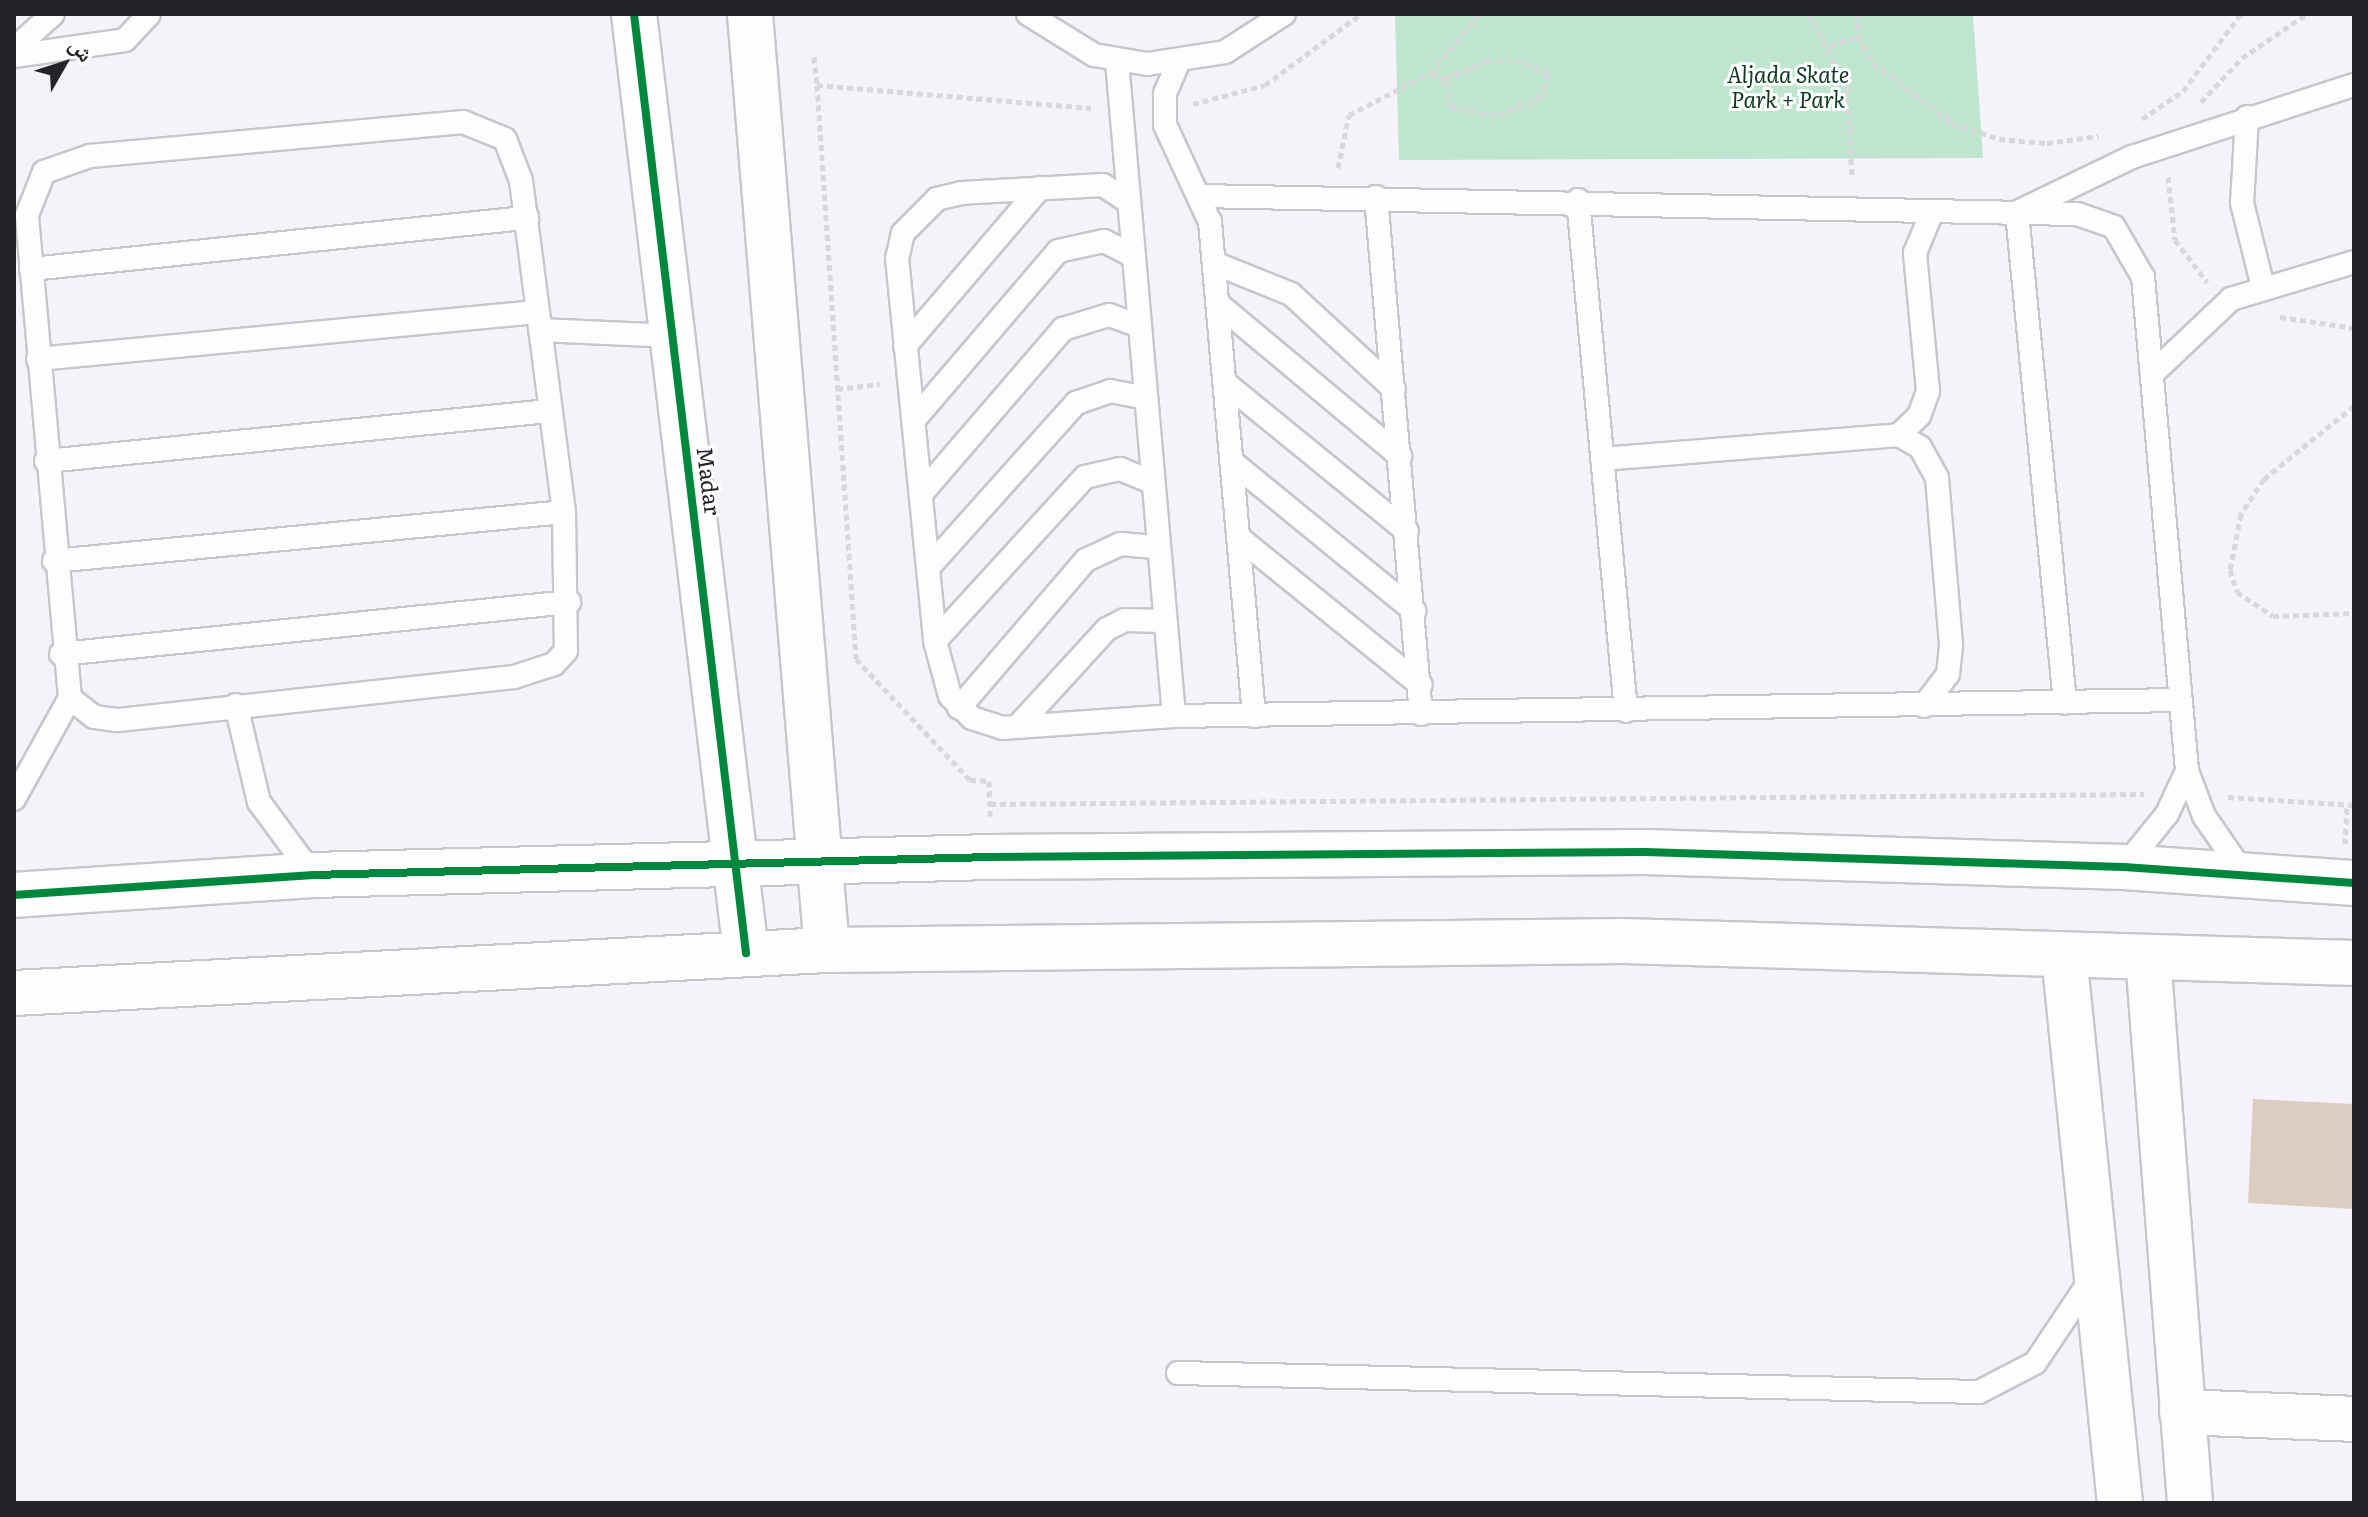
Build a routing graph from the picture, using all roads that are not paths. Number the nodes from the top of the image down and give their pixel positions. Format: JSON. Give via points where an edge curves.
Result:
{"nodes":[{"id":1,"x":53,"y":14,"type":"edge"},
{"id":2,"x":149,"y":14,"type":"edge"},
{"id":3,"x":634,"y":14,"type":"edge"},
{"id":4,"x":750,"y":14,"type":"edge"},
{"id":5,"x":1028,"y":14,"type":"edge"},
{"id":6,"x":1284,"y":14,"type":"edge"},
{"id":7,"x":14,"y":49,"type":"edge"},
{"id":8,"x":14,"y":56,"type":"edge"},
{"id":9,"x":1117,"y":61,"type":"junction"},
{"id":10,"x":1178,"y":63,"type":"junction"},
{"id":11,"x":2354,"y":85,"type":"edge"},
{"id":12,"x":2247,"y":117,"type":"junction"},
{"id":13,"x":1040,"y":188,"type":"junction"},
{"id":14,"x":1200,"y":196,"type":"junction"},
{"id":15,"x":1376,"y":197,"type":"junction"},
{"id":16,"x":1578,"y":200,"type":"junction"},
{"id":17,"x":1129,"y":202,"type":"junction"},
{"id":18,"x":1932,"y":212,"type":"junction"},
{"id":19,"x":2017,"y":213,"type":"junction"},
{"id":20,"x":527,"y":218,"type":"junction"},
{"id":21,"x":1132,"y":255,"type":"junction"},
{"id":22,"x":2354,"y":262,"type":"edge"},
{"id":23,"x":1214,"y":263,"type":"junction"},
{"id":24,"x":31,"y":269,"type":"junction"},
{"id":25,"x":2263,"y":287,"type":"junction"},
{"id":26,"x":1217,"y":303,"type":"junction"},
{"id":27,"x":538,"y":321,"type":"junction"},
{"id":28,"x":1140,"y":326,"type":"junction"},
{"id":29,"x":673,"y":336,"type":"junction"},
{"id":30,"x":905,"y":346,"type":"junction"},
{"id":31,"x":38,"y":359,"type":"junction"},
{"id":32,"x":2152,"y":374,"type":"junction"},
{"id":33,"x":1224,"y":382,"type":"junction"},
{"id":34,"x":1394,"y":389,"type":"junction"},
{"id":35,"x":1146,"y":398,"type":"junction"},
{"id":36,"x":549,"y":411,"type":"junction"},
{"id":37,"x":913,"y":421,"type":"junction"},
{"id":38,"x":1899,"y":435,"type":"junction"},
{"id":39,"x":1400,"y":456,"type":"junction"},
{"id":40,"x":1602,"y":459,"type":"junction"},
{"id":41,"x":46,"y":461,"type":"junction"},
{"id":42,"x":1231,"y":461,"type":"junction"},
{"id":43,"x":1153,"y":482,"type":"junction"},
{"id":44,"x":921,"y":494,"type":"junction"},
{"id":45,"x":564,"y":512,"type":"junction"},
{"id":46,"x":1407,"y":531,"type":"junction"},
{"id":47,"x":1238,"y":537,"type":"junction"},
{"id":48,"x":1158,"y":547,"type":"junction"},
{"id":49,"x":54,"y":561,"type":"junction"},
{"id":50,"x":928,"y":568,"type":"junction"},
{"id":51,"x":569,"y":602,"type":"junction"},
{"id":52,"x":1414,"y":611,"type":"junction"},
{"id":53,"x":1165,"y":621,"type":"junction"},
{"id":54,"x":935,"y":641,"type":"junction"},
{"id":55,"x":61,"y":654,"type":"junction"},
{"id":56,"x":1421,"y":685,"type":"junction"},
{"id":57,"x":70,"y":698,"type":"junction"},
{"id":58,"x":2180,"y":700,"type":"junction"},
{"id":59,"x":2065,"y":703,"type":"junction"},
{"id":60,"x":236,"y":705,"type":"junction"},
{"id":61,"x":1924,"y":706,"type":"junction"},
{"id":62,"x":959,"y":708,"type":"junction"},
{"id":63,"x":1626,"y":711,"type":"junction"},
{"id":64,"x":1421,"y":714,"type":"junction"},
{"id":65,"x":1174,"y":716,"type":"junction"},
{"id":66,"x":1254,"y":716,"type":"junction"},
{"id":67,"x":1018,"y":726,"type":"junction"},
{"id":68,"x":2186,"y":794,"type":"junction"},
{"id":69,"x":14,"y":799,"type":"edge"},
{"id":70,"x":817,"y":864,"type":"junction"},
{"id":71,"x":741,"y":866,"type":"junction"},
{"id":72,"x":2124,"y":867,"type":"junction"},
{"id":73,"x":313,"y":875,"type":"junction"},
{"id":74,"x":2245,"y":875,"type":"junction"},
{"id":75,"x":2354,"y":883,"type":"edge"},
{"id":76,"x":14,"y":895,"type":"edge"},
{"id":77,"x":827,"y":950,"type":"junction"},
{"id":78,"x":746,"y":953,"type":"junction"},
{"id":79,"x":2064,"y":955,"type":"junction"},
{"id":80,"x":2148,"y":957,"type":"junction"},
{"id":81,"x":2354,"y":963,"type":"edge"},
{"id":82,"x":14,"y":993,"type":"edge"},
{"id":83,"x":2097,"y":1271,"type":"junction"},
{"id":84,"x":1178,"y":1373,"type":"dead end"},
{"id":85,"x":2182,"y":1412,"type":"junction"},
{"id":86,"x":2354,"y":1419,"type":"edge"},
{"id":87,"x":2120,"y":1503,"type":"edge"},
{"id":88,"x":2190,"y":1503,"type":"edge"}],
"edges":[{"from":1,"to":7,"type":"lane"},
{"from":2,"to":8,"type":"lane","via":[[125,40]]},
{"from":3,"to":29,"type":"street","name":"Madar"},
{"from":4,"to":70,"type":"street"},
{"from":5,"to":9,"type":"lane","via":[[1073,46]]},
{"from":6,"to":10,"type":"lane","via":[[1225,52]]},
{"from":9,"to":10,"type":"lane"},
{"from":9,"to":17,"type":"lane"},
{"from":10,"to":14,"type":"lane","via":[[1165,94],[1165,125]]},
{"from":11,"to":12,"type":"lane"},
{"from":12,"to":19,"type":"lane","via":[[2093,172]]},
{"from":12,"to":25,"type":"lane","via":[[2242,203]]},
{"from":13,"to":17,"type":"lane","via":[[1103,185]]},
{"from":13,"to":30,"type":"lane"},
{"from":13,"to":30,"type":"lane","via":[[962,193],[917,213],[897,258]]},
{"from":14,"to":15,"type":"lane"},
{"from":14,"to":23,"type":"lane"},
{"from":15,"to":16,"type":"lane"},
{"from":15,"to":34,"type":"lane"},
{"from":16,"to":18,"type":"lane"},
{"from":16,"to":40,"type":"lane"},
{"from":17,"to":21,"type":"lane"},
{"from":18,"to":19,"type":"lane"},
{"from":18,"to":38,"type":"lane","via":[[1915,253],[1928,391],[1919,416]]},
{"from":19,"to":32,"type":"lane","via":[[2096,218],[2129,240],[2143,277]]},
{"from":19,"to":59,"type":"lane"},
{"from":20,"to":24,"type":"lane"},
{"from":20,"to":24,"type":"lane","via":[[517,158],[505,139],[463,122],[105,155],[64,162],[31,192]]},
{"from":20,"to":27,"type":"lane"},
{"from":21,"to":28,"type":"lane"},
{"from":21,"to":37,"type":"lane","via":[[1104,241],[1058,251]]},
{"from":22,"to":25,"type":"lane"},
{"from":23,"to":26,"type":"lane"},
{"from":23,"to":34,"type":"lane","via":[[1291,294]]},
{"from":24,"to":31,"type":"lane"},
{"from":25,"to":32,"type":"lane","via":[[2216,310]]},
{"from":26,"to":33,"type":"lane"},
{"from":26,"to":39,"type":"lane"},
{"from":27,"to":29,"type":"lane"},
{"from":27,"to":31,"type":"lane"},
{"from":27,"to":36,"type":"lane"},
{"from":28,"to":35,"type":"lane"},
{"from":28,"to":44,"type":"lane","via":[[1109,315],[1063,329]]},
{"from":29,"to":71,"type":"street","name":"Madar"},
{"from":30,"to":37,"type":"lane"},
{"from":31,"to":41,"type":"lane"},
{"from":32,"to":58,"type":"lane"},
{"from":33,"to":42,"type":"lane"},
{"from":33,"to":46,"type":"lane"},
{"from":34,"to":39,"type":"lane"},
{"from":35,"to":43,"type":"lane"},
{"from":35,"to":50,"type":"lane","via":[[1110,391],[1076,403]]},
{"from":36,"to":41,"type":"lane"},
{"from":36,"to":45,"type":"lane"},
{"from":37,"to":44,"type":"lane"},
{"from":38,"to":40,"type":"lane"},
{"from":38,"to":61,"type":"lane","via":[[1928,456],[1937,478],[1951,660]]},
{"from":39,"to":46,"type":"lane"},
{"from":40,"to":63,"type":"lane"},
{"from":41,"to":49,"type":"lane"},
{"from":42,"to":47,"type":"lane"},
{"from":42,"to":52,"type":"lane"},
{"from":43,"to":48,"type":"lane"},
{"from":43,"to":54,"type":"lane","via":[[1120,469],[1085,477]]},
{"from":44,"to":50,"type":"lane"},
{"from":45,"to":49,"type":"lane"},
{"from":45,"to":51,"type":"lane"},
{"from":46,"to":52,"type":"lane"},
{"from":47,"to":56,"type":"lane"},
{"from":47,"to":66,"type":"lane"},
{"from":48,"to":53,"type":"lane"},
{"from":48,"to":62,"type":"lane","via":[[1121,544],[1086,560]]},
{"from":49,"to":55,"type":"lane"},
{"from":50,"to":54,"type":"lane"},
{"from":51,"to":55,"type":"lane"},
{"from":51,"to":60,"type":"lane","via":[[566,651],[534,672]]},
{"from":52,"to":56,"type":"lane"},
{"from":53,"to":65,"type":"lane"},
{"from":53,"to":67,"type":"lane","via":[[1125,620],[1107,629]]},
{"from":54,"to":62,"type":"lane","via":[[944,683]]},
{"from":55,"to":57,"type":"lane"},
{"from":56,"to":64,"type":"lane"},
{"from":57,"to":60,"type":"lane","via":[[94,717],[116,720]]},
{"from":57,"to":69,"type":"lane"},
{"from":58,"to":59,"type":"lane"},
{"from":58,"to":68,"type":"lane"},
{"from":59,"to":61,"type":"lane"},
{"from":60,"to":73,"type":"lane","via":[[259,802]]},
{"from":61,"to":63,"type":"lane"},
{"from":62,"to":67,"type":"lane","via":[[986,725]]},
{"from":63,"to":64,"type":"lane"},
{"from":64,"to":66,"type":"lane"},
{"from":65,"to":66,"type":"lane"},
{"from":65,"to":67,"type":"lane"},
{"from":68,"to":72,"type":"lane"},
{"from":68,"to":74,"type":"lane"},
{"from":70,"to":71,"type":"street"},
{"from":70,"to":72,"type":"street","via":[[990,857],[1645,852]]},
{"from":70,"to":77,"type":"street"},
{"from":71,"to":73,"type":"street"},
{"from":71,"to":78,"type":"street","name":"Madar"},
{"from":72,"to":74,"type":"street"},
{"from":73,"to":76,"type":"street"},
{"from":74,"to":75,"type":"street"},
{"from":77,"to":78,"type":"street"},
{"from":77,"to":79,"type":"street","via":[[1623,941]]},
{"from":78,"to":82,"type":"street"},
{"from":79,"to":80,"type":"street"},
{"from":79,"to":83,"type":"street"},
{"from":80,"to":81,"type":"street"},
{"from":80,"to":85,"type":"street"},
{"from":83,"to":84,"type":"lane","via":[[2035,1363],[1979,1392]]},
{"from":83,"to":87,"type":"street"},
{"from":85,"to":86,"type":"street"},
{"from":85,"to":88,"type":"street"}]}
